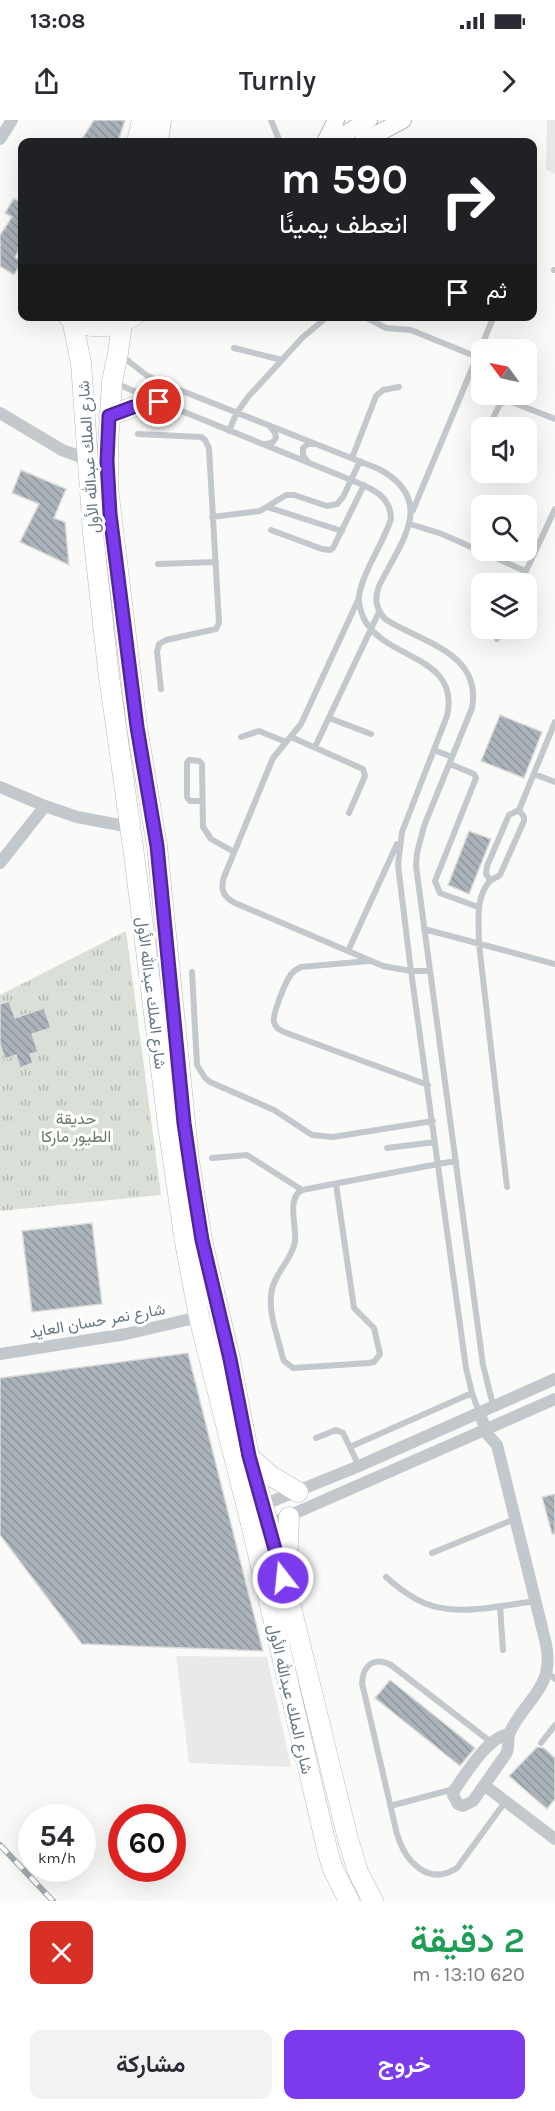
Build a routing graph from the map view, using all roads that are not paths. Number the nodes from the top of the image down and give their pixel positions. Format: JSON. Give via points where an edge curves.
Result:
{"nodes":[{"id":1,"x":12,"y":120,"type":"edge"},
{"id":2,"x":142,"y":120,"type":"edge"},
{"id":3,"x":161,"y":120,"type":"edge"},
{"id":4,"x":272,"y":120,"type":"edge"},
{"id":5,"x":336,"y":120,"type":"edge"},
{"id":6,"x":369,"y":120,"type":"edge"},
{"id":7,"x":404,"y":120,"type":"edge"},
{"id":8,"x":138,"y":138,"type":"edge"},
{"id":9,"x":159,"y":138,"type":"edge"},
{"id":10,"x":277,"y":138,"type":"edge"},
{"id":11,"x":327,"y":138,"type":"edge"},
{"id":12,"x":337,"y":138,"type":"edge"},
{"id":13,"x":370,"y":138,"type":"edge"},
{"id":14,"x":0,"y":139,"type":"edge"},
{"id":15,"x":71,"y":321,"type":"edge"},
{"id":16,"x":76,"y":321,"type":"edge"},
{"id":17,"x":123,"y":321,"type":"edge"},
{"id":18,"x":128,"y":321,"type":"edge"},
{"id":19,"x":322,"y":321,"type":"edge"},
{"id":20,"x":373,"y":321,"type":"edge"},
{"id":21,"x":492,"y":321,"type":"edge"},
{"id":22,"x":484,"y":339,"type":"edge"},
{"id":23,"x":234,"y":348,"type":"dead end"},
{"id":24,"x":118,"y":353,"type":"junction"},
{"id":25,"x":471,"y":355,"type":"edge"},
{"id":26,"x":282,"y":360,"type":"junction"},
{"id":27,"x":81,"y":363,"type":"junction"},
{"id":28,"x":471,"y":371,"type":"edge"},
{"id":29,"x":112,"y":382,"type":"junction"},
{"id":30,"x":399,"y":387,"type":"dead end"},
{"id":31,"x":178,"y":390,"type":"junction"},
{"id":32,"x":165,"y":405,"type":"junction"},
{"id":33,"x":0,"y":413,"type":"edge"},
{"id":34,"x":236,"y":414,"type":"junction"},
{"id":35,"x":109,"y":416,"type":"junction"},
{"id":36,"x":494,"y":417,"type":"edge"},
{"id":37,"x":555,"y":419,"type":"edge"},
{"id":38,"x":270,"y":427,"type":"junction"},
{"id":39,"x":229,"y":431,"type":"junction"},
{"id":40,"x":138,"y":434,"type":"dead end"},
{"id":41,"x":264,"y":444,"type":"junction"},
{"id":42,"x":317,"y":445,"type":"junction"},
{"id":43,"x":352,"y":458,"type":"junction"},
{"id":44,"x":87,"y":459,"type":"junction"},
{"id":45,"x":360,"y":461,"type":"junction"},
{"id":46,"x":309,"y":462,"type":"junction"},
{"id":47,"x":351,"y":480,"type":"junction"},
{"id":48,"x":364,"y":486,"type":"junction"},
{"id":49,"x":267,"y":507,"type":"junction"},
{"id":50,"x":555,"y":509,"type":"edge"},
{"id":51,"x":412,"y":512,"type":"junction"},
{"id":52,"x":212,"y":517,"type":"junction"},
{"id":53,"x":410,"y":524,"type":"junction"},
{"id":54,"x":271,"y":530,"type":"dead end"},
{"id":55,"x":342,"y":531,"type":"junction"},
{"id":56,"x":216,"y":562,"type":"junction"},
{"id":57,"x":158,"y":564,"type":"dead end"},
{"id":58,"x":525,"y":571,"type":"joint"},
{"id":59,"x":359,"y":598,"type":"junction"},
{"id":60,"x":379,"y":612,"type":"junction"},
{"id":61,"x":371,"y":629,"type":"junction"},
{"id":62,"x":161,"y":689,"type":"dead end"},
{"id":63,"x":328,"y":718,"type":"junction"},
{"id":64,"x":555,"y":722,"type":"edge"},
{"id":65,"x":371,"y":734,"type":"dead end"},
{"id":66,"x":241,"y":737,"type":"dead end"},
{"id":67,"x":288,"y":739,"type":"junction"},
{"id":68,"x":315,"y":747,"type":"junction"},
{"id":69,"x":434,"y":750,"type":"junction"},
{"id":70,"x":451,"y":761,"type":"junction"},
{"id":71,"x":534,"y":774,"type":"junction"},
{"id":72,"x":555,"y":782,"type":"edge"},
{"id":73,"x":0,"y":787,"type":"edge"},
{"id":74,"x":201,"y":801,"type":"junction"},
{"id":75,"x":45,"y":806,"type":"junction"},
{"id":76,"x":519,"y":810,"type":"junction"},
{"id":77,"x":349,"y":813,"type":"dead end"},
{"id":78,"x":130,"y":827,"type":"junction"},
{"id":79,"x":402,"y":832,"type":"junction"},
{"id":80,"x":234,"y":852,"type":"junction"},
{"id":81,"x":0,"y":863,"type":"edge"},
{"id":82,"x":490,"y":880,"type":"junction"},
{"id":83,"x":478,"y":907,"type":"junction"},
{"id":84,"x":424,"y":929,"type":"junction"},
{"id":85,"x":479,"y":944,"type":"junction"},
{"id":86,"x":348,"y":951,"type":"junction"},
{"id":87,"x":369,"y":961,"type":"junction"},
{"id":88,"x":555,"y":964,"type":"edge"},
{"id":89,"x":411,"y":971,"type":"junction"},
{"id":90,"x":429,"y":971,"type":"junction"},
{"id":91,"x":192,"y":972,"type":"dead end"},
{"id":92,"x":428,"y":1085,"type":"junction"},
{"id":93,"x":433,"y":1121,"type":"junction"},
{"id":94,"x":435,"y":1142,"type":"junction"},
{"id":95,"x":387,"y":1148,"type":"dead end"},
{"id":96,"x":212,"y":1158,"type":"dead end"},
{"id":97,"x":456,"y":1161,"type":"junction"},
{"id":98,"x":438,"y":1164,"type":"junction"},
{"id":99,"x":336,"y":1184,"type":"junction"},
{"id":100,"x":507,"y":1187,"type":"dead end"},
{"id":101,"x":302,"y":1190,"type":"junction"},
{"id":102,"x":199,"y":1317,"type":"junction"},
{"id":103,"x":0,"y":1354,"type":"edge"},
{"id":104,"x":555,"y":1379,"type":"edge"},
{"id":105,"x":472,"y":1393,"type":"junction"},
{"id":106,"x":555,"y":1399,"type":"edge"},
{"id":107,"x":493,"y":1405,"type":"junction"},
{"id":108,"x":479,"y":1412,"type":"junction"},
{"id":109,"x":499,"y":1423,"type":"junction"},
{"id":110,"x":485,"y":1430,"type":"junction"},
{"id":111,"x":316,"y":1438,"type":"dead end"},
{"id":112,"x":496,"y":1445,"type":"junction"},
{"id":113,"x":351,"y":1447,"type":"junction"},
{"id":114,"x":249,"y":1456,"type":"junction"},
{"id":115,"x":359,"y":1466,"type":"junction"},
{"id":116,"x":366,"y":1482,"type":"junction"},
{"id":117,"x":298,"y":1492,"type":"junction"},
{"id":118,"x":255,"y":1508,"type":"junction"},
{"id":119,"x":289,"y":1517,"type":"junction"},
{"id":120,"x":515,"y":1519,"type":"junction"},
{"id":121,"x":261,"y":1529,"type":"junction"},
{"id":122,"x":432,"y":1552,"type":"dead end"},
{"id":123,"x":386,"y":1577,"type":"dead end"},
{"id":124,"x":288,"y":1595,"type":"junction"},
{"id":125,"x":535,"y":1601,"type":"junction"},
{"id":126,"x":500,"y":1606,"type":"junction"},
{"id":127,"x":503,"y":1650,"type":"dead end"},
{"id":128,"x":551,"y":1676,"type":"edge"},
{"id":129,"x":555,"y":1725,"type":"edge"},
{"id":130,"x":509,"y":1734,"type":"junction"},
{"id":131,"x":491,"y":1742,"type":"junction"},
{"id":132,"x":542,"y":1743,"type":"dead end"},
{"id":133,"x":484,"y":1785,"type":"junction"},
{"id":134,"x":455,"y":1789,"type":"junction"},
{"id":135,"x":506,"y":1802,"type":"junction"},
{"id":136,"x":390,"y":1806,"type":"junction"},
{"id":137,"x":555,"y":1839,"type":"edge"},
{"id":138,"x":349,"y":1901,"type":"edge"},
{"id":139,"x":373,"y":1901,"type":"edge"}],
"edges":[{"from":1,"to":14,"type":"street"},
{"from":2,"to":8,"type":"main road"},
{"from":3,"to":9,"type":"main road"},
{"from":4,"to":10,"type":"lane"},
{"from":5,"to":11,"type":"street"},
{"from":6,"to":12,"type":"street"},
{"from":7,"to":13,"type":"street"},
{"from":15,"to":27,"type":"main road","name":"شارع الملك عبدالله الأول"},
{"from":16,"to":17,"type":"main road","via":[[96,327]]},
{"from":18,"to":24,"type":"main road","name":"شارع الملك عبدالله الأول"},
{"from":19,"to":26,"type":"lane"},
{"from":20,"to":25,"type":"lane","via":[[386,328],[411,330]]},
{"from":21,"to":22,"type":"lane"},
{"from":23,"to":26,"type":"lane"},
{"from":24,"to":29,"type":"main road","name":"شارع الملك عبدالله الأول"},
{"from":24,"to":31,"type":"lane","via":[[146,375]]},
{"from":26,"to":34,"type":"lane"},
{"from":27,"to":29,"type":"main road"},
{"from":27,"to":44,"type":"main road","name":"شارع الملك عبدالله الأول"},
{"from":28,"to":51,"type":"lane"},
{"from":29,"to":32,"type":"lane"},
{"from":29,"to":35,"type":"main road","name":"شارع الملك عبدالله الأول"},
{"from":30,"to":43,"type":"lane","via":[[383,390],[376,396]]},
{"from":31,"to":32,"type":"lane"},
{"from":31,"to":34,"type":"lane"},
{"from":32,"to":35,"type":"main road","via":[[133,407]]},
{"from":32,"to":39,"type":"lane"},
{"from":33,"to":44,"type":"street","via":[[62,450]]},
{"from":34,"to":38,"type":"lane"},
{"from":34,"to":39,"type":"lane"},
{"from":35,"to":114,"type":"main road","name":"شارع الملك عبدالله الأول","via":[[110,514],[137,727],[157,846],[187,1142],[202,1240]]},
{"from":36,"to":37,"type":"lane","via":[[500,404],[509,401]]},
{"from":38,"to":41,"type":"lane","via":[[276,438]]},
{"from":38,"to":42,"type":"lane"},
{"from":39,"to":41,"type":"lane"},
{"from":40,"to":52,"type":"lane","via":[[205,440],[209,448]]},
{"from":41,"to":46,"type":"lane"},
{"from":42,"to":43,"type":"lane"},
{"from":42,"to":46,"type":"lane","via":[[303,448]]},
{"from":43,"to":45,"type":"lane"},
{"from":44,"to":78,"type":"main road","name":"شارع الملك عبدالله الأول","via":[[106,658]]},
{"from":45,"to":47,"type":"lane"},
{"from":45,"to":51,"type":"lane","via":[[398,481]]},
{"from":46,"to":47,"type":"lane"},
{"from":47,"to":48,"type":"lane"},
{"from":47,"to":49,"type":"lane","via":[[340,501],[332,506],[294,495],[279,498]]},
{"from":48,"to":55,"type":"lane"},
{"from":48,"to":59,"type":"lane","via":[[387,501],[391,519]]},
{"from":49,"to":52,"type":"lane"},
{"from":49,"to":55,"type":"lane"},
{"from":50,"to":58,"type":"lane"},
{"from":51,"to":53,"type":"lane"},
{"from":52,"to":56,"type":"lane"},
{"from":53,"to":58,"type":"lane"},
{"from":53,"to":60,"type":"lane","via":[[376,595]]},
{"from":54,"to":55,"type":"lane","via":[[326,550],[333,548]]},
{"from":56,"to":57,"type":"lane"},
{"from":56,"to":62,"type":"lane","via":[[218,626],[159,644]]},
{"from":59,"to":61,"type":"lane","via":[[360,610]]},
{"from":59,"to":67,"type":"lane","via":[[301,724]]},
{"from":60,"to":61,"type":"lane"},
{"from":60,"to":70,"type":"lane","via":[[449,653],[467,671],[475,696]]},
{"from":61,"to":63,"type":"lane"},
{"from":61,"to":69,"type":"lane","via":[[434,670],[447,686],[450,705]]},
{"from":63,"to":65,"type":"lane"},
{"from":63,"to":68,"type":"lane"},
{"from":64,"to":71,"type":"lane"},
{"from":66,"to":67,"type":"lane","via":[[259,731]]},
{"from":67,"to":68,"type":"lane"},
{"from":67,"to":80,"type":"lane","via":[[273,758]]},
{"from":68,"to":77,"type":"lane","via":[[365,772]]},
{"from":69,"to":70,"type":"lane"},
{"from":69,"to":79,"type":"lane"},
{"from":70,"to":83,"type":"lane","via":[[476,778],[437,875],[436,888],[446,896]]},
{"from":70,"to":84,"type":"lane","via":[[417,853]]},
{"from":71,"to":72,"type":"lane"},
{"from":71,"to":76,"type":"lane"},
{"from":73,"to":75,"type":"street"},
{"from":74,"to":74,"type":"lane","via":[[201,763],[189,760],[187,797],[190,801]]},
{"from":74,"to":80,"type":"lane","via":[[206,834]]},
{"from":75,"to":78,"type":"street","via":[[77,817]]},
{"from":75,"to":81,"type":"street"},
{"from":76,"to":82,"type":"lane","via":[[509,815],[491,856],[486,870]]},
{"from":76,"to":82,"type":"lane","via":[[524,821],[500,875]]},
{"from":78,"to":102,"type":"main road","name":"شارع الملك عبدالله الأول","via":[[171,1144]]},
{"from":79,"to":86,"type":"lane"},
{"from":79,"to":89,"type":"lane","via":[[398,864]]},
{"from":80,"to":86,"type":"lane","via":[[222,883],[228,900]]},
{"from":82,"to":83,"type":"lane"},
{"from":83,"to":85,"type":"lane"},
{"from":84,"to":85,"type":"lane"},
{"from":84,"to":90,"type":"lane"},
{"from":85,"to":88,"type":"lane"},
{"from":85,"to":100,"type":"lane"},
{"from":86,"to":87,"type":"lane"},
{"from":87,"to":89,"type":"lane"},
{"from":87,"to":92,"type":"lane","via":[[301,967],[287,982],[274,1022],[279,1030]]},
{"from":89,"to":90,"type":"lane"},
{"from":89,"to":92,"type":"lane"},
{"from":90,"to":97,"type":"lane"},
{"from":91,"to":93,"type":"lane","via":[[197,1065],[210,1082],[266,1105],[318,1137]]},
{"from":92,"to":93,"type":"lane"},
{"from":93,"to":94,"type":"lane"},
{"from":94,"to":95,"type":"lane"},
{"from":94,"to":98,"type":"lane"},
{"from":96,"to":101,"type":"lane","via":[[241,1154],[253,1157]]},
{"from":97,"to":98,"type":"lane"},
{"from":97,"to":107,"type":"lane","via":[[483,1365]]},
{"from":98,"to":99,"type":"lane"},
{"from":98,"to":105,"type":"lane"},
{"from":99,"to":101,"type":"lane"},
{"from":99,"to":101,"type":"lane","via":[[354,1308],[374,1329],[380,1348],[374,1362],[293,1368],[284,1360],[271,1293],[293,1249],[294,1198]]},
{"from":102,"to":103,"type":"street","name":"شارع نمر حسان العايد","via":[[126,1334]]},
{"from":102,"to":118,"type":"main road","name":"شارع الملك عبدالله الأول"},
{"from":104,"to":107,"type":"street"},
{"from":105,"to":108,"type":"lane"},
{"from":105,"to":113,"type":"lane"},
{"from":106,"to":109,"type":"street"},
{"from":107,"to":108,"type":"street"},
{"from":107,"to":109,"type":"street"},
{"from":108,"to":110,"type":"street"},
{"from":108,"to":115,"type":"street"},
{"from":109,"to":110,"type":"street"},
{"from":109,"to":112,"type":"street"},
{"from":110,"to":112,"type":"street"},
{"from":110,"to":116,"type":"street"},
{"from":111,"to":113,"type":"lane","via":[[340,1431]]},
{"from":112,"to":120,"type":"street"},
{"from":113,"to":115,"type":"lane"},
{"from":114,"to":117,"type":"main road"},
{"from":114,"to":118,"type":"main road","name":"شارع الملك عبدالله الأول"},
{"from":115,"to":116,"type":"street"},
{"from":115,"to":117,"type":"street"},
{"from":116,"to":119,"type":"street"},
{"from":117,"to":118,"type":"street"},
{"from":118,"to":121,"type":"main road","name":"شارع الملك عبدالله الأول"},
{"from":119,"to":121,"type":"street"},
{"from":119,"to":124,"type":"main road"},
{"from":120,"to":122,"type":"lane"},
{"from":120,"to":125,"type":"street"},
{"from":121,"to":124,"type":"main road","name":"شارع الملك عبدالله الأول"},
{"from":121,"to":138,"type":"main road","name":"شارع الملك عبدالله الأول","via":[[326,1845]]},
{"from":123,"to":126,"type":"lane","via":[[416,1600],[432,1606]]},
{"from":124,"to":139,"type":"main road","name":"شارع الملك عبدالله الأول","via":[[348,1839],[358,1872]]},
{"from":125,"to":126,"type":"lane"},
{"from":125,"to":128,"type":"street"},
{"from":126,"to":127,"type":"lane"},
{"from":128,"to":130,"type":"street"},
{"from":129,"to":132,"type":"lane"},
{"from":130,"to":131,"type":"street"},
{"from":130,"to":133,"type":"street","via":[[509,1748]]},
{"from":131,"to":134,"type":"street"},
{"from":131,"to":136,"type":"lane","via":[[391,1665],[378,1660],[371,1662],[362,1675],[362,1683]]},
{"from":133,"to":134,"type":"street","via":[[473,1801],[463,1806],[454,1800]]},
{"from":133,"to":135,"type":"street"},
{"from":134,"to":136,"type":"lane"},
{"from":135,"to":136,"type":"lane","via":[[457,1868],[441,1876],[419,1868],[404,1853]]},
{"from":135,"to":137,"type":"street"}]}
